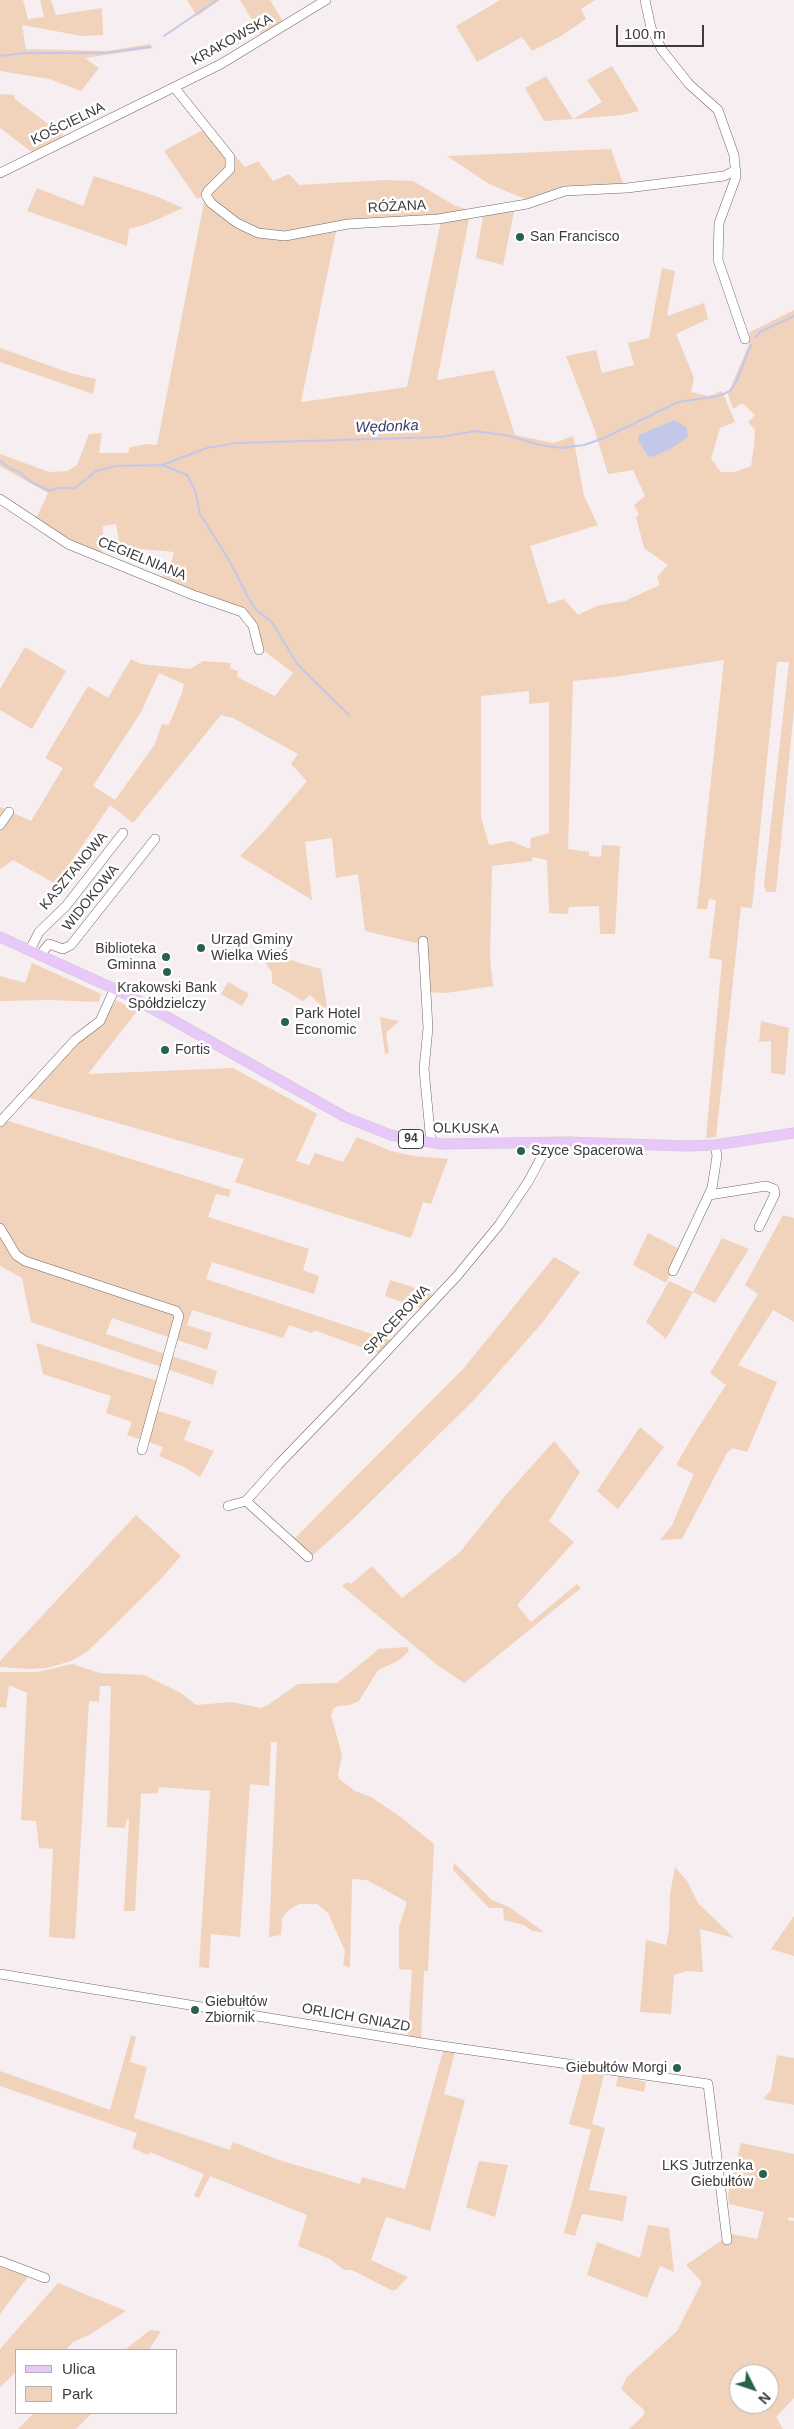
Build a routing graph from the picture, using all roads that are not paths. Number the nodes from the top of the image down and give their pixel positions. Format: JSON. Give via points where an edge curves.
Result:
{"nodes":[{"id":1,"x":326,"y":0,"type":"edge"},
{"id":2,"x":645,"y":0,"type":"edge"},
{"id":3,"x":174,"y":87,"type":"junction"},
{"id":4,"x":149,"y":100,"type":"joint"},
{"id":5,"x":736,"y":170,"type":"junction"},
{"id":6,"x":0,"y":173,"type":"edge"},
{"id":7,"x":745,"y":339,"type":"dead end"},
{"id":8,"x":0,"y":499,"type":"edge"},
{"id":9,"x":259,"y":650,"type":"dead end"},
{"id":10,"x":9,"y":812,"type":"dead end"},
{"id":11,"x":0,"y":825,"type":"edge"},
{"id":12,"x":123,"y":833,"type":"dead end"},
{"id":13,"x":155,"y":840,"type":"dead end"},
{"id":14,"x":0,"y":937,"type":"edge"},
{"id":15,"x":423,"y":941,"type":"dead end"},
{"id":16,"x":30,"y":950,"type":"junction"},
{"id":17,"x":40,"y":955,"type":"junction"},
{"id":18,"x":115,"y":988,"type":"junction"},
{"id":19,"x":0,"y":1122,"type":"edge"},
{"id":20,"x":794,"y":1133,"type":"edge"},
{"id":21,"x":431,"y":1142,"type":"junction"},
{"id":22,"x":543,"y":1143,"type":"junction"},
{"id":23,"x":716,"y":1145,"type":"junction"},
{"id":24,"x":709,"y":1195,"type":"junction"},
{"id":25,"x":759,"y":1227,"type":"dead end"},
{"id":26,"x":0,"y":1228,"type":"edge"},
{"id":27,"x":673,"y":1271,"type":"dead end"},
{"id":28,"x":142,"y":1450,"type":"dead end"},
{"id":29,"x":244,"y":1502,"type":"junction"},
{"id":30,"x":228,"y":1506,"type":"dead end"},
{"id":31,"x":308,"y":1557,"type":"dead end"},
{"id":32,"x":0,"y":1974,"type":"edge"},
{"id":33,"x":727,"y":2240,"type":"dead end"},
{"id":34,"x":0,"y":2260,"type":"edge"},
{"id":35,"x":45,"y":2278,"type":"dead end"}],
"edges":[{"from":1,"to":3,"type":"street","name":"KRAKOWSKA","via":[[243,51]]},
{"from":2,"to":5,"type":"street","via":[[651,28],[662,50],[689,84],[718,110]]},
{"from":3,"to":4,"type":"street","name":"KRAKOWSKA"},
{"from":3,"to":5,"type":"street","name":"RÓŻANA","via":[[230,157],[230,169],[206,195],[211,203],[237,223],[258,232],[285,236],[348,224],[438,219],[527,204],[565,191],[627,188],[724,176]]},
{"from":4,"to":6,"type":"street","name":"KOŚCIELNA"},
{"from":5,"to":7,"type":"street","via":[[719,223],[718,260]]},
{"from":8,"to":9,"type":"street","name":"CEGIELNIANA","via":[[68,544],[242,612],[253,626]]},
{"from":10,"to":11,"type":"street"},
{"from":12,"to":16,"type":"street","name":"KASZTANOWA","via":[[66,906],[39,932]]},
{"from":13,"to":17,"type":"street","name":"WIDOKOWA","via":[[71,945],[63,948],[50,944]]},
{"from":14,"to":16,"type":"main road","number":"94"},
{"from":15,"to":21,"type":"street","via":[[428,1028],[424,1069]]},
{"from":16,"to":17,"type":"main road","number":"94"},
{"from":17,"to":18,"type":"main road","number":"94"},
{"from":18,"to":19,"type":"street","via":[[100,1021],[75,1040]]},
{"from":18,"to":21,"type":"main road","name":"OLKUSKA","number":"94","via":[[345,1117],[391,1135]]},
{"from":20,"to":23,"type":"main road","name":"OLKUSKA","number":"94"},
{"from":21,"to":22,"type":"main road","name":"OLKUSKA","number":"94"},
{"from":22,"to":23,"type":"main road","name":"OLKUSKA","number":"94"},
{"from":22,"to":29,"type":"street","name":"SPACEROWA","via":[[543,1154],[528,1182],[457,1276]]},
{"from":23,"to":24,"type":"street","via":[[717,1156]]},
{"from":24,"to":25,"type":"street","via":[[772,1187],[775,1194]]},
{"from":24,"to":27,"type":"street"},
{"from":26,"to":28,"type":"street","via":[[16,1255],[26,1261],[176,1311],[179,1316]]},
{"from":29,"to":30,"type":"street"},
{"from":29,"to":31,"type":"street"},
{"from":32,"to":33,"type":"street","name":"ORLICH GNIAZD","via":[[423,2044],[708,2084]]},
{"from":34,"to":35,"type":"street"}]}
